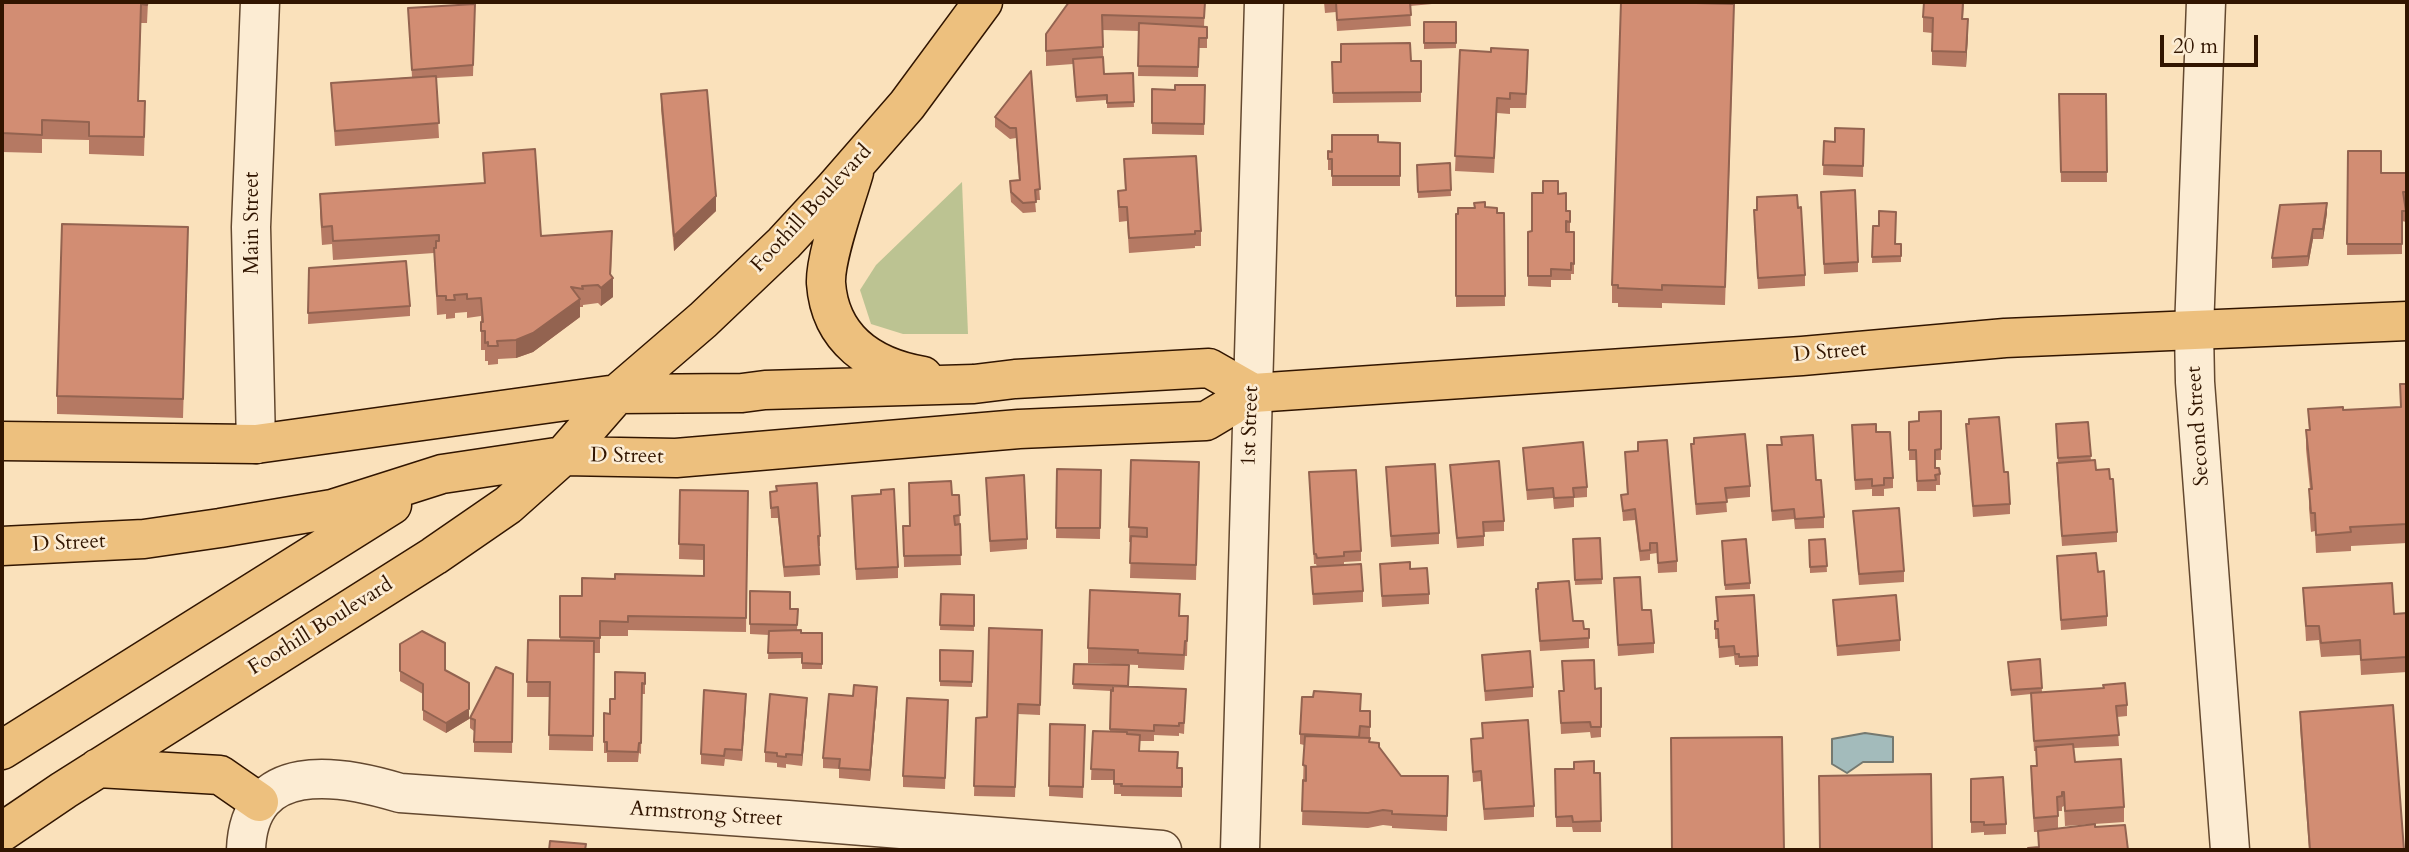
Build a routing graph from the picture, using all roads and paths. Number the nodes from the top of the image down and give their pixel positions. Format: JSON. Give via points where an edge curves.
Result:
{"nodes":[{"id":1,"x":260,"y":2,"type":"edge"},
{"id":2,"x":983,"y":2,"type":"edge"},
{"id":3,"x":1264,"y":2,"type":"edge"},
{"id":4,"x":2206,"y":2,"type":"edge"},
{"id":5,"x":857,"y":164,"type":"junction"},
{"id":6,"x":2407,"y":321,"type":"edge"},
{"id":7,"x":2194,"y":330,"type":"junction"},
{"id":8,"x":974,"y":384,"type":"junction"},
{"id":9,"x":1252,"y":393,"type":"junction"},
{"id":10,"x":617,"y":394,"type":"junction"},
{"id":11,"x":2,"y":441,"type":"edge"},
{"id":12,"x":256,"y":443,"type":"junction"},
{"id":13,"x":563,"y":456,"type":"junction"},
{"id":14,"x":442,"y":474,"type":"junction"},
{"id":15,"x":2,"y":546,"type":"edge"},
{"id":16,"x":2,"y":750,"type":"edge"},
{"id":17,"x":98,"y":768,"type":"junction"},
{"id":18,"x":258,"y":802,"type":"junction"},
{"id":19,"x":2,"y":832,"type":"edge"},
{"id":20,"x":246,"y":850,"type":"edge"},
{"id":21,"x":1162,"y":850,"type":"edge"},
{"id":22,"x":1240,"y":850,"type":"edge"},
{"id":23,"x":2230,"y":850,"type":"edge"}],
"edges":[{"from":1,"to":12,"type":"street","name":"Main Street","via":[[251,227]]},
{"from":2,"to":5,"type":"main road","name":"Foothill Boulevard"},
{"from":3,"to":9,"type":"street","name":"1st Street"},
{"from":4,"to":7,"type":"street","name":"Second Street"},
{"from":5,"to":8,"type":"main road","via":[[827,273],[838,328],[852,345],[898,371]]},
{"from":5,"to":10,"type":"main road","name":"Foothill Boulevard","via":[[757,269]]},
{"from":6,"to":7,"type":"main road","name":"D Street"},
{"from":7,"to":9,"type":"main road","name":"D Street","via":[[2006,338]]},
{"from":7,"to":23,"type":"street","name":"Second Street"},
{"from":8,"to":9,"type":"main road","via":[[1209,368]]},
{"from":8,"to":10,"type":"main road"},
{"from":9,"to":13,"type":"main road","name":"D Street","via":[[1206,421],[1019,429],[676,458]]},
{"from":9,"to":22,"type":"street","name":"1st Street"},
{"from":10,"to":12,"type":"main road"},
{"from":10,"to":13,"type":"main road","name":"Foothill Boulevard"},
{"from":10,"to":14,"type":"main road","name":"Foothill Boulevard"},
{"from":11,"to":12,"type":"main road"},
{"from":13,"to":14,"type":"main road","name":"D Street"},
{"from":13,"to":17,"type":"main road","name":"Foothill Boulevard","via":[[480,526]]},
{"from":14,"to":15,"type":"main road","name":"D Street","via":[[332,509],[220,528],[133,540]]},
{"from":14,"to":16,"type":"main road","name":"Foothill Boulevard"},
{"from":17,"to":18,"type":"main road","via":[[220,775]]},
{"from":17,"to":19,"type":"main road","name":"Foothill Boulevard"},
{"from":18,"to":20,"type":"street","via":[[246,834]]},
{"from":18,"to":21,"type":"street","name":"Armstrong Street","via":[[290,783],[328,779],[400,793]]}]}
